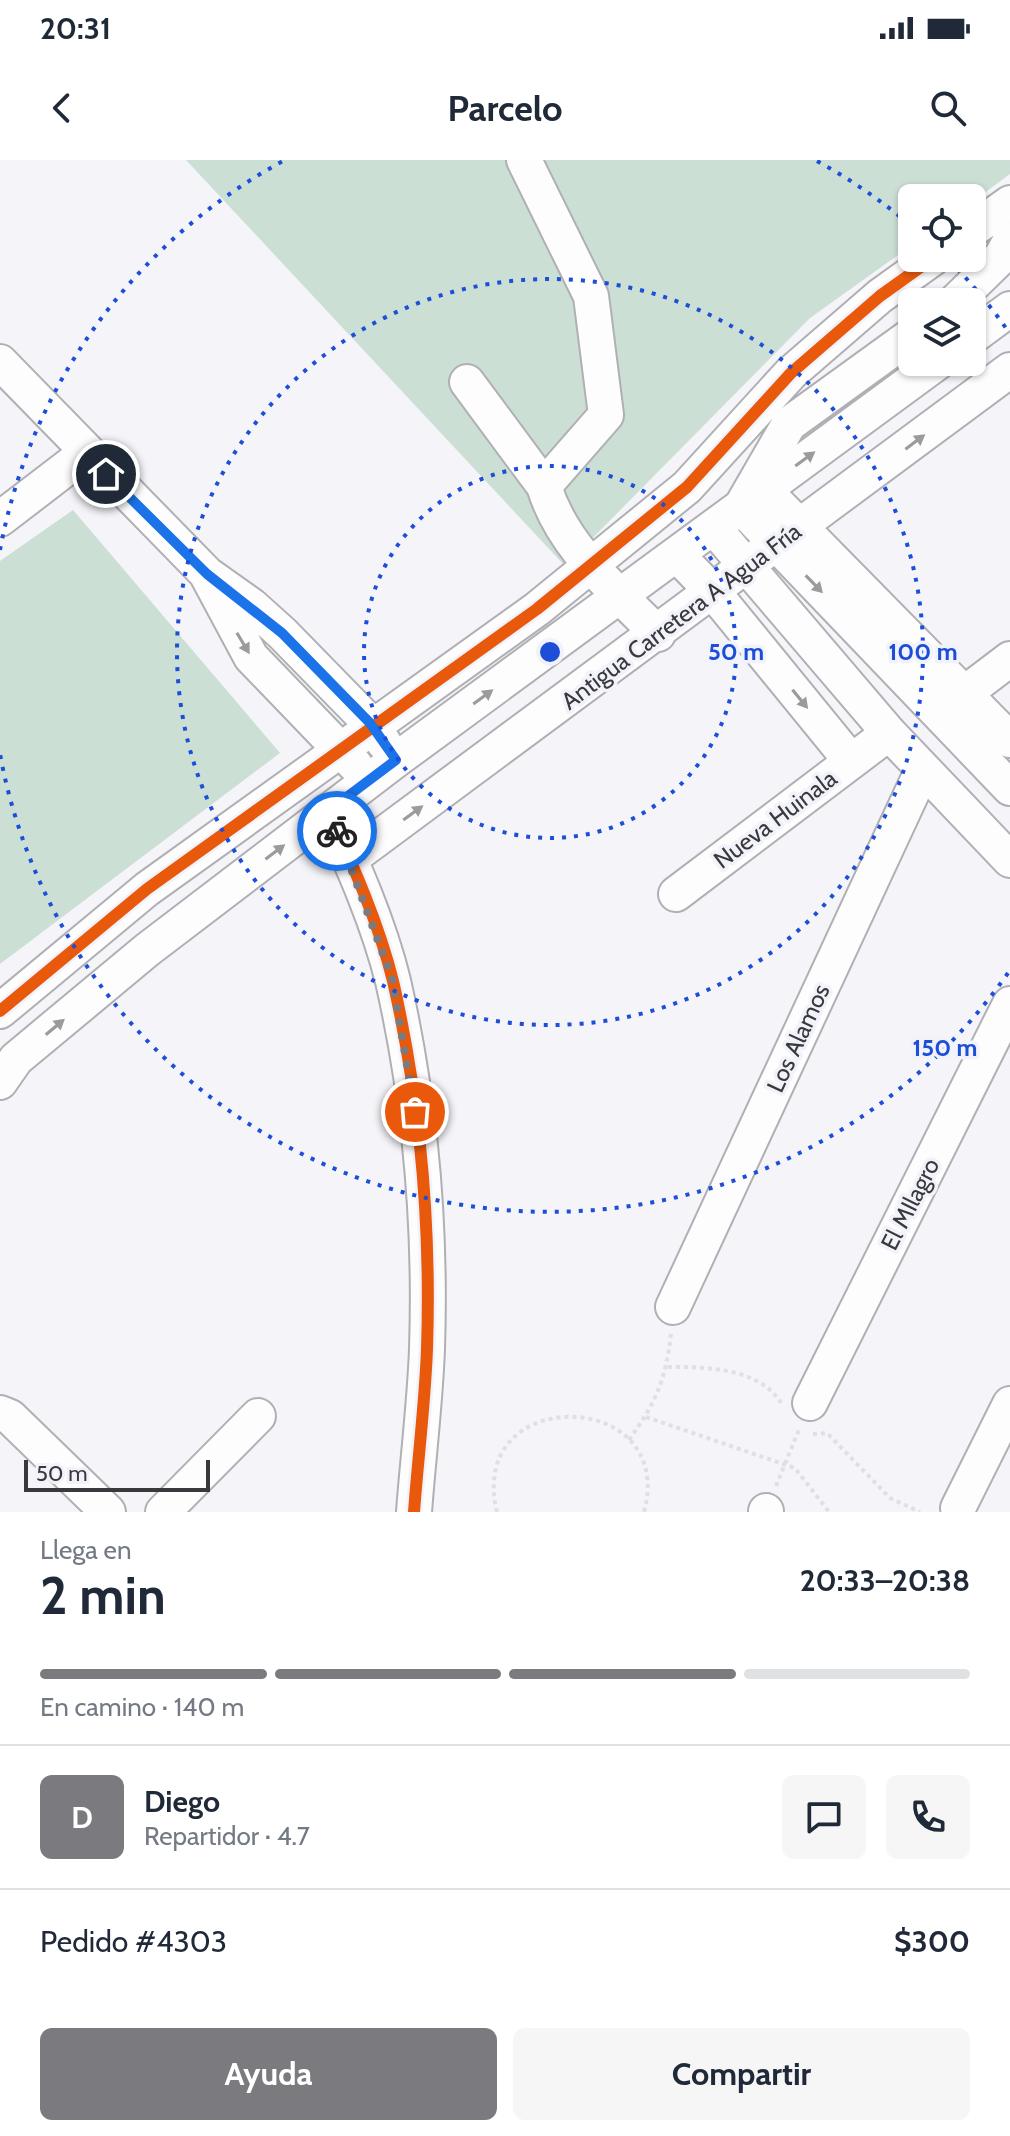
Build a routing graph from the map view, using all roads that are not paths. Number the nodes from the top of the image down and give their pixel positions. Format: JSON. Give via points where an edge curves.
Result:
{"nodes":[{"id":1,"x":524,"y":160,"type":"edge"},
{"id":2,"x":1010,"y":203,"type":"edge"},
{"id":3,"x":986,"y":220,"type":"edge"},
{"id":4,"x":1010,"y":241,"type":"edge"},
{"id":5,"x":913,"y":272,"type":"edge"},
{"id":6,"x":969,"y":288,"type":"edge"},
{"id":7,"x":1010,"y":309,"type":"edge"},
{"id":8,"x":986,"y":327,"type":"edge"},
{"id":9,"x":898,"y":345,"type":"edge"},
{"id":10,"x":0,"y":362,"type":"edge"},
{"id":11,"x":1010,"y":370,"type":"edge"},
{"id":12,"x":919,"y":376,"type":"edge"},
{"id":13,"x":467,"y":382,"type":"dead end"},
{"id":14,"x":86,"y":453,"type":"junction"},
{"id":15,"x":544,"y":486,"type":"junction"},
{"id":16,"x":752,"y":499,"type":"junction"},
{"id":17,"x":0,"y":519,"type":"edge"},
{"id":18,"x":714,"y":528,"type":"junction"},
{"id":19,"x":788,"y":536,"type":"junction"},
{"id":20,"x":677,"y":555,"type":"junction"},
{"id":21,"x":591,"y":565,"type":"junction"},
{"id":22,"x":747,"y":568,"type":"junction"},
{"id":23,"x":207,"y":574,"type":"junction"},
{"id":24,"x":714,"y":593,"type":"junction"},
{"id":25,"x":621,"y":596,"type":"junction"},
{"id":26,"x":658,"y":634,"type":"junction"},
{"id":27,"x":1010,"y":659,"type":"edge"},
{"id":28,"x":952,"y":703,"type":"junction"},
{"id":29,"x":373,"y":727,"type":"junction"},
{"id":30,"x":889,"y":733,"type":"junction"},
{"id":31,"x":1010,"y":740,"type":"edge"},
{"id":32,"x":341,"y":749,"type":"junction"},
{"id":33,"x":396,"y":760,"type":"junction"},
{"id":34,"x":851,"y":761,"type":"junction"},
{"id":35,"x":923,"y":769,"type":"junction"},
{"id":36,"x":369,"y":780,"type":"junction"},
{"id":37,"x":1010,"y":788,"type":"edge"},
{"id":38,"x":328,"y":811,"type":"junction"},
{"id":39,"x":350,"y":859,"type":"junction"},
{"id":40,"x":1010,"y":860,"type":"edge"},
{"id":41,"x":676,"y":894,"type":"dead end"},
{"id":42,"x":1010,"y":1004,"type":"edge"},
{"id":43,"x":0,"y":1011,"type":"edge"},
{"id":44,"x":0,"y":1082,"type":"edge"},
{"id":45,"x":673,"y":1307,"type":"road end"},
{"id":46,"x":810,"y":1403,"type":"road end"},
{"id":47,"x":1010,"y":1404,"type":"edge"},
{"id":48,"x":0,"y":1413,"type":"edge"},
{"id":49,"x":258,"y":1416,"type":"dead end"},
{"id":50,"x":958,"y":1508,"type":"dead end"},
{"id":51,"x":108,"y":1512,"type":"edge"},
{"id":52,"x":163,"y":1512,"type":"edge"},
{"id":53,"x":414,"y":1512,"type":"edge"}],
"edges":[{"from":1,"to":15,"type":"street","via":[[591,296],[606,415]]},
{"from":2,"to":3,"type":"street"},
{"from":4,"to":6,"type":"street"},
{"from":5,"to":21,"type":"street","via":[[791,373],[687,487]]},
{"from":7,"to":8,"type":"street"},
{"from":9,"to":16,"type":"street","via":[[789,424]]},
{"from":10,"to":14,"type":"street"},
{"from":19,"to":11,"type":"street","name":"Antigua Carretera A Agua Fría","one_way":true},
{"from":16,"to":12,"type":"street","one_way":true},
{"from":13,"to":15,"type":"street"},
{"from":14,"to":17,"type":"street"},
{"from":14,"to":23,"type":"street"},
{"from":15,"to":21,"type":"street","via":[[552,514]]},
{"from":16,"to":18,"type":"street"},
{"from":16,"to":19,"type":"street"},
{"from":18,"to":20,"type":"street"},
{"from":18,"to":22,"type":"street"},
{"from":19,"to":22,"type":"street","name":"Antigua Carretera A Agua Fría"},
{"from":19,"to":28,"type":"street"},
{"from":20,"to":24,"type":"street","name":"Nueva Huinala"},
{"from":20,"to":25,"type":"street"},
{"from":21,"to":25,"type":"street"},
{"from":21,"to":29,"type":"street"},
{"from":22,"to":24,"type":"street","name":"Antigua Carretera A Agua Fría"},
{"from":22,"to":30,"type":"street"},
{"from":23,"to":29,"type":"street","via":[[282,633]]},
{"from":23,"to":32,"type":"street","one_way":true,"via":[[251,657]]},
{"from":24,"to":26,"type":"street","name":"Antigua Carretera A Agua Fría"},
{"from":24,"to":34,"type":"street","name":"Nueva Huinala","one_way":true},
{"from":25,"to":26,"type":"street"},
{"from":33,"to":25,"type":"street","one_way":true},
{"from":39,"to":26,"type":"street","name":"Antigua Carretera A Agua Fría","one_way":true},
{"from":27,"to":28,"type":"street"},
{"from":28,"to":31,"type":"street"},
{"from":28,"to":37,"type":"street"},
{"from":29,"to":32,"type":"street"},
{"from":29,"to":33,"type":"street"},
{"from":30,"to":34,"type":"street"},
{"from":30,"to":35,"type":"street"},
{"from":32,"to":36,"type":"street"},
{"from":32,"to":43,"type":"street","via":[[147,889]]},
{"from":33,"to":36,"type":"street"},
{"from":34,"to":41,"type":"street","name":"Nueva Huinala"},
{"from":35,"to":40,"type":"street"},
{"from":35,"to":45,"type":"street","name":"Los Alamos"},
{"from":36,"to":38,"type":"street"},
{"from":38,"to":39,"type":"street"},
{"from":44,"to":38,"type":"street","one_way":true,"via":[[16,1059]]},
{"from":39,"to":53,"type":"street","via":[[392,978],[417,1128],[426,1236],[427,1349]]},
{"from":42,"to":46,"type":"street","name":"El MIlagro"},
{"from":47,"to":50,"type":"street"},
{"from":48,"to":51,"type":"street"},
{"from":49,"to":52,"type":"street"}]}
